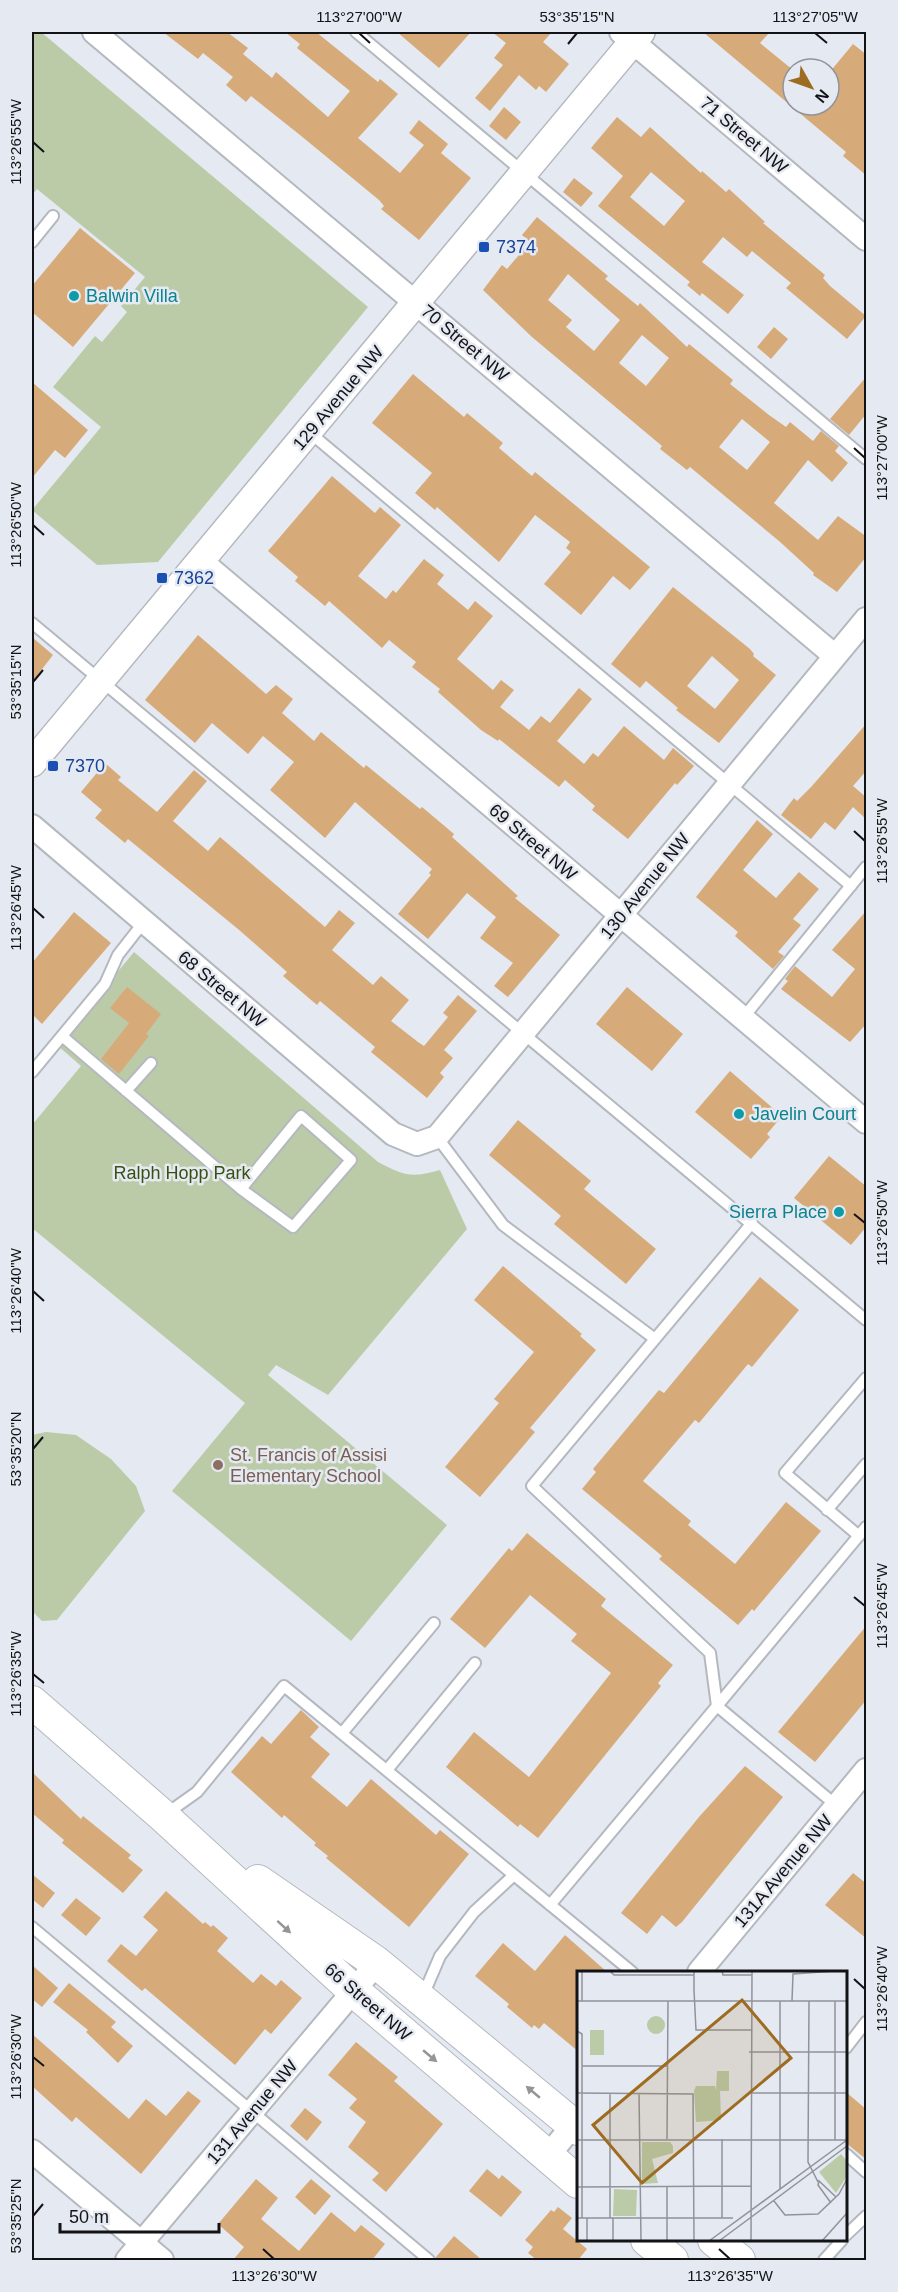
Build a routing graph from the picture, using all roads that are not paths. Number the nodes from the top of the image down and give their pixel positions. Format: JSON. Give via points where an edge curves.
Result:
{"nodes":[{"id":1,"x":94,"y":32,"type":"edge"},
{"id":2,"x":356,"y":32,"type":"edge"},
{"id":3,"x":632,"y":35,"type":"edge"},
{"id":4,"x":525,"y":173,"type":"junction"},
{"id":5,"x":53,"y":216,"type":"dead end"},
{"id":6,"x":867,"y":239,"type":"edge"},
{"id":7,"x":32,"y":242,"type":"edge"},
{"id":8,"x":418,"y":303,"type":"junction"},
{"id":9,"x":309,"y":432,"type":"junction"},
{"id":10,"x":867,"y":459,"type":"edge"},
{"id":11,"x":201,"y":561,"type":"junction"},
{"id":12,"x":867,"y":619,"type":"edge"},
{"id":13,"x":32,"y":623,"type":"edge"},
{"id":14,"x":835,"y":656,"type":"junction"},
{"id":15,"x":100,"y":681,"type":"junction"},
{"id":16,"x":32,"y":762,"type":"edge"},
{"id":17,"x":729,"y":784,"type":"junction"},
{"id":18,"x":32,"y":826,"type":"edge"},
{"id":19,"x":867,"y":867,"type":"edge"},
{"id":20,"x":851,"y":886,"type":"junction"},
{"id":21,"x":620,"y":916,"type":"junction"},
{"id":22,"x":143,"y":923,"type":"junction"},
{"id":23,"x":743,"y":1018,"type":"junction"},
{"id":24,"x":524,"y":1033,"type":"junction"},
{"id":25,"x":62,"y":1036,"type":"junction"},
{"id":26,"x":151,"y":1063,"type":"dead end"},
{"id":27,"x":32,"y":1072,"type":"edge"},
{"id":28,"x":126,"y":1091,"type":"junction"},
{"id":29,"x":867,"y":1122,"type":"edge"},
{"id":30,"x":427,"y":1141,"type":"junction"},
{"id":31,"x":241,"y":1189,"type":"junction"},
{"id":32,"x":752,"y":1223,"type":"junction"},
{"id":33,"x":867,"y":1320,"type":"edge"},
{"id":34,"x":655,"y":1339,"type":"junction"},
{"id":35,"x":867,"y":1378,"type":"edge"},
{"id":36,"x":867,"y":1464,"type":"edge"},
{"id":37,"x":827,"y":1510,"type":"junction"},
{"id":38,"x":867,"y":1527,"type":"edge"},
{"id":39,"x":859,"y":1536,"type":"junction"},
{"id":40,"x":434,"y":1623,"type":"dead end"},
{"id":41,"x":475,"y":1663,"type":"dead end"},
{"id":42,"x":32,"y":1702,"type":"edge"},
{"id":43,"x":717,"y":1706,"type":"junction"},
{"id":44,"x":342,"y":1732,"type":"junction"},
{"id":45,"x":387,"y":1770,"type":"junction"},
{"id":46,"x":867,"y":1770,"type":"edge"},
{"id":47,"x":837,"y":1806,"type":"junction"},
{"id":48,"x":163,"y":1816,"type":"junction"},
{"id":49,"x":514,"y":1875,"type":"junction"},
{"id":50,"x":550,"y":1905,"type":"junction"},
{"id":51,"x":32,"y":1927,"type":"edge"},
{"id":52,"x":377,"y":1963,"type":"junction"},
{"id":53,"x":631,"y":1971,"type":"edge"},
{"id":54,"x":700,"y":1971,"type":"edge"},
{"id":55,"x":354,"y":1991,"type":"junction"},
{"id":56,"x":422,"y":2000,"type":"junction"},
{"id":57,"x":867,"y":2022,"type":"edge"},
{"id":58,"x":847,"y":2047,"type":"edge"},
{"id":59,"x":251,"y":2112,"type":"junction"},
{"id":60,"x":577,"y":2124,"type":"edge"},
{"id":61,"x":32,"y":2151,"type":"edge"},
{"id":62,"x":847,"y":2155,"type":"edge"},
{"id":63,"x":548,"y":2156,"type":"junction"},
{"id":64,"x":867,"y":2172,"type":"edge"},
{"id":65,"x":577,"y":2180,"type":"edge"},
{"id":66,"x":867,"y":2216,"type":"edge"},
{"id":67,"x":847,"y":2234,"type":"edge"},
{"id":68,"x":648,"y":2241,"type":"edge"},
{"id":69,"x":715,"y":2241,"type":"edge"},
{"id":70,"x":841,"y":2241,"type":"edge"},
{"id":71,"x":134,"y":2252,"type":"edge"},
{"id":72,"x":162,"y":2260,"type":"edge"},
{"id":73,"x":429,"y":2260,"type":"edge"},
{"id":74,"x":672,"y":2260,"type":"edge"},
{"id":75,"x":739,"y":2260,"type":"edge"},
{"id":76,"x":824,"y":2260,"type":"edge"}],
"edges":[{"from":1,"to":8,"type":"street","name":"70 Street NW"},
{"from":2,"to":4,"type":"lane"},
{"from":3,"to":4,"type":"street","name":"129 Avenue NW"},
{"from":3,"to":6,"type":"street","name":"71 Street NW"},
{"from":4,"to":8,"type":"street","name":"129 Avenue NW"},
{"from":4,"to":10,"type":"lane"},
{"from":5,"to":7,"type":"lane"},
{"from":8,"to":9,"type":"street","name":"129 Avenue NW"},
{"from":8,"to":14,"type":"street","name":"70 Street NW"},
{"from":9,"to":11,"type":"street","name":"129 Avenue NW"},
{"from":9,"to":17,"type":"lane"},
{"from":11,"to":15,"type":"street","name":"129 Avenue NW"},
{"from":11,"to":21,"type":"street","name":"69 Street NW"},
{"from":12,"to":14,"type":"street","name":"130 Avenue NW"},
{"from":13,"to":15,"type":"lane"},
{"from":14,"to":17,"type":"street","name":"130 Avenue NW"},
{"from":15,"to":16,"type":"street","name":"129 Avenue NW"},
{"from":15,"to":24,"type":"lane"},
{"from":17,"to":20,"type":"lane"},
{"from":17,"to":21,"type":"street","name":"130 Avenue NW"},
{"from":18,"to":22,"type":"street","name":"68 Street NW"},
{"from":19,"to":20,"type":"lane"},
{"from":20,"to":23,"type":"lane"},
{"from":21,"to":23,"type":"street","name":"69 Street NW"},
{"from":21,"to":24,"type":"street","name":"130 Avenue NW"},
{"from":22,"to":25,"type":"lane","via":[[118,955],[105,984]]},
{"from":22,"to":30,"type":"street","name":"68 Street NW","via":[[393,1134]]},
{"from":23,"to":29,"type":"street","name":"69 Street NW"},
{"from":24,"to":30,"type":"street","name":"130 Avenue NW"},
{"from":24,"to":32,"type":"lane"},
{"from":25,"to":27,"type":"lane"},
{"from":25,"to":28,"type":"lane"},
{"from":26,"to":28,"type":"lane"},
{"from":28,"to":31,"type":"lane"},
{"from":30,"to":34,"type":"lane","via":[[503,1225]]},
{"from":31,"to":31,"type":"lane","via":[[294,1227],[351,1160],[301,1116]]},
{"from":32,"to":33,"type":"lane"},
{"from":32,"to":34,"type":"lane"},
{"from":34,"to":43,"type":"lane","via":[[532,1486],[710,1653]]},
{"from":35,"to":37,"type":"lane","via":[[785,1473]]},
{"from":36,"to":37,"type":"lane"},
{"from":37,"to":39,"type":"lane"},
{"from":38,"to":39,"type":"lane"},
{"from":39,"to":43,"type":"lane"},
{"from":40,"to":44,"type":"lane"},
{"from":41,"to":45,"type":"lane"},
{"from":42,"to":48,"type":"main road","name":"66 Street NW"},
{"from":43,"to":47,"type":"lane"},
{"from":43,"to":50,"type":"lane"},
{"from":44,"to":45,"type":"lane"},
{"from":44,"to":48,"type":"lane","via":[[284,1686],[197,1792]]},
{"from":45,"to":49,"type":"lane"},
{"from":46,"to":47,"type":"street","name":"131A Avenue NW"},
{"from":47,"to":54,"type":"street","name":"131A Avenue NW"},
{"from":48,"to":52,"type":"main road","name":"66 Street NW"},
{"from":48,"to":55,"type":"main road","name":"66 Street NW","one_way":true},
{"from":49,"to":50,"type":"lane"},
{"from":49,"to":56,"type":"lane","via":[[474,1912],[440,1956]]},
{"from":50,"to":53,"type":"lane"},
{"from":51,"to":59,"type":"lane"},
{"from":52,"to":55,"type":"street","name":"131 Avenue NW"},
{"from":52,"to":56,"type":"main road","name":"66 Street NW"},
{"from":55,"to":59,"type":"street","name":"131 Avenue NW"},
{"from":55,"to":63,"type":"main road","name":"66 Street NW","one_way":true},
{"from":60,"to":56,"type":"main road","name":"66 Street NW","one_way":true},
{"from":57,"to":58,"type":"lane"},
{"from":59,"to":71,"type":"street","name":"131 Avenue NW"},
{"from":59,"to":73,"type":"lane"},
{"from":60,"to":63,"type":"street"},
{"from":61,"to":71,"type":"street"},
{"from":62,"to":64,"type":"lane"},
{"from":63,"to":65,"type":"main road","name":"66 Street NW"},
{"from":66,"to":67,"type":"lane"},
{"from":68,"to":74,"type":"main road"},
{"from":69,"to":75,"type":"main road"},
{"from":70,"to":76,"type":"lane"},
{"from":71,"to":72,"type":"street"}]}
